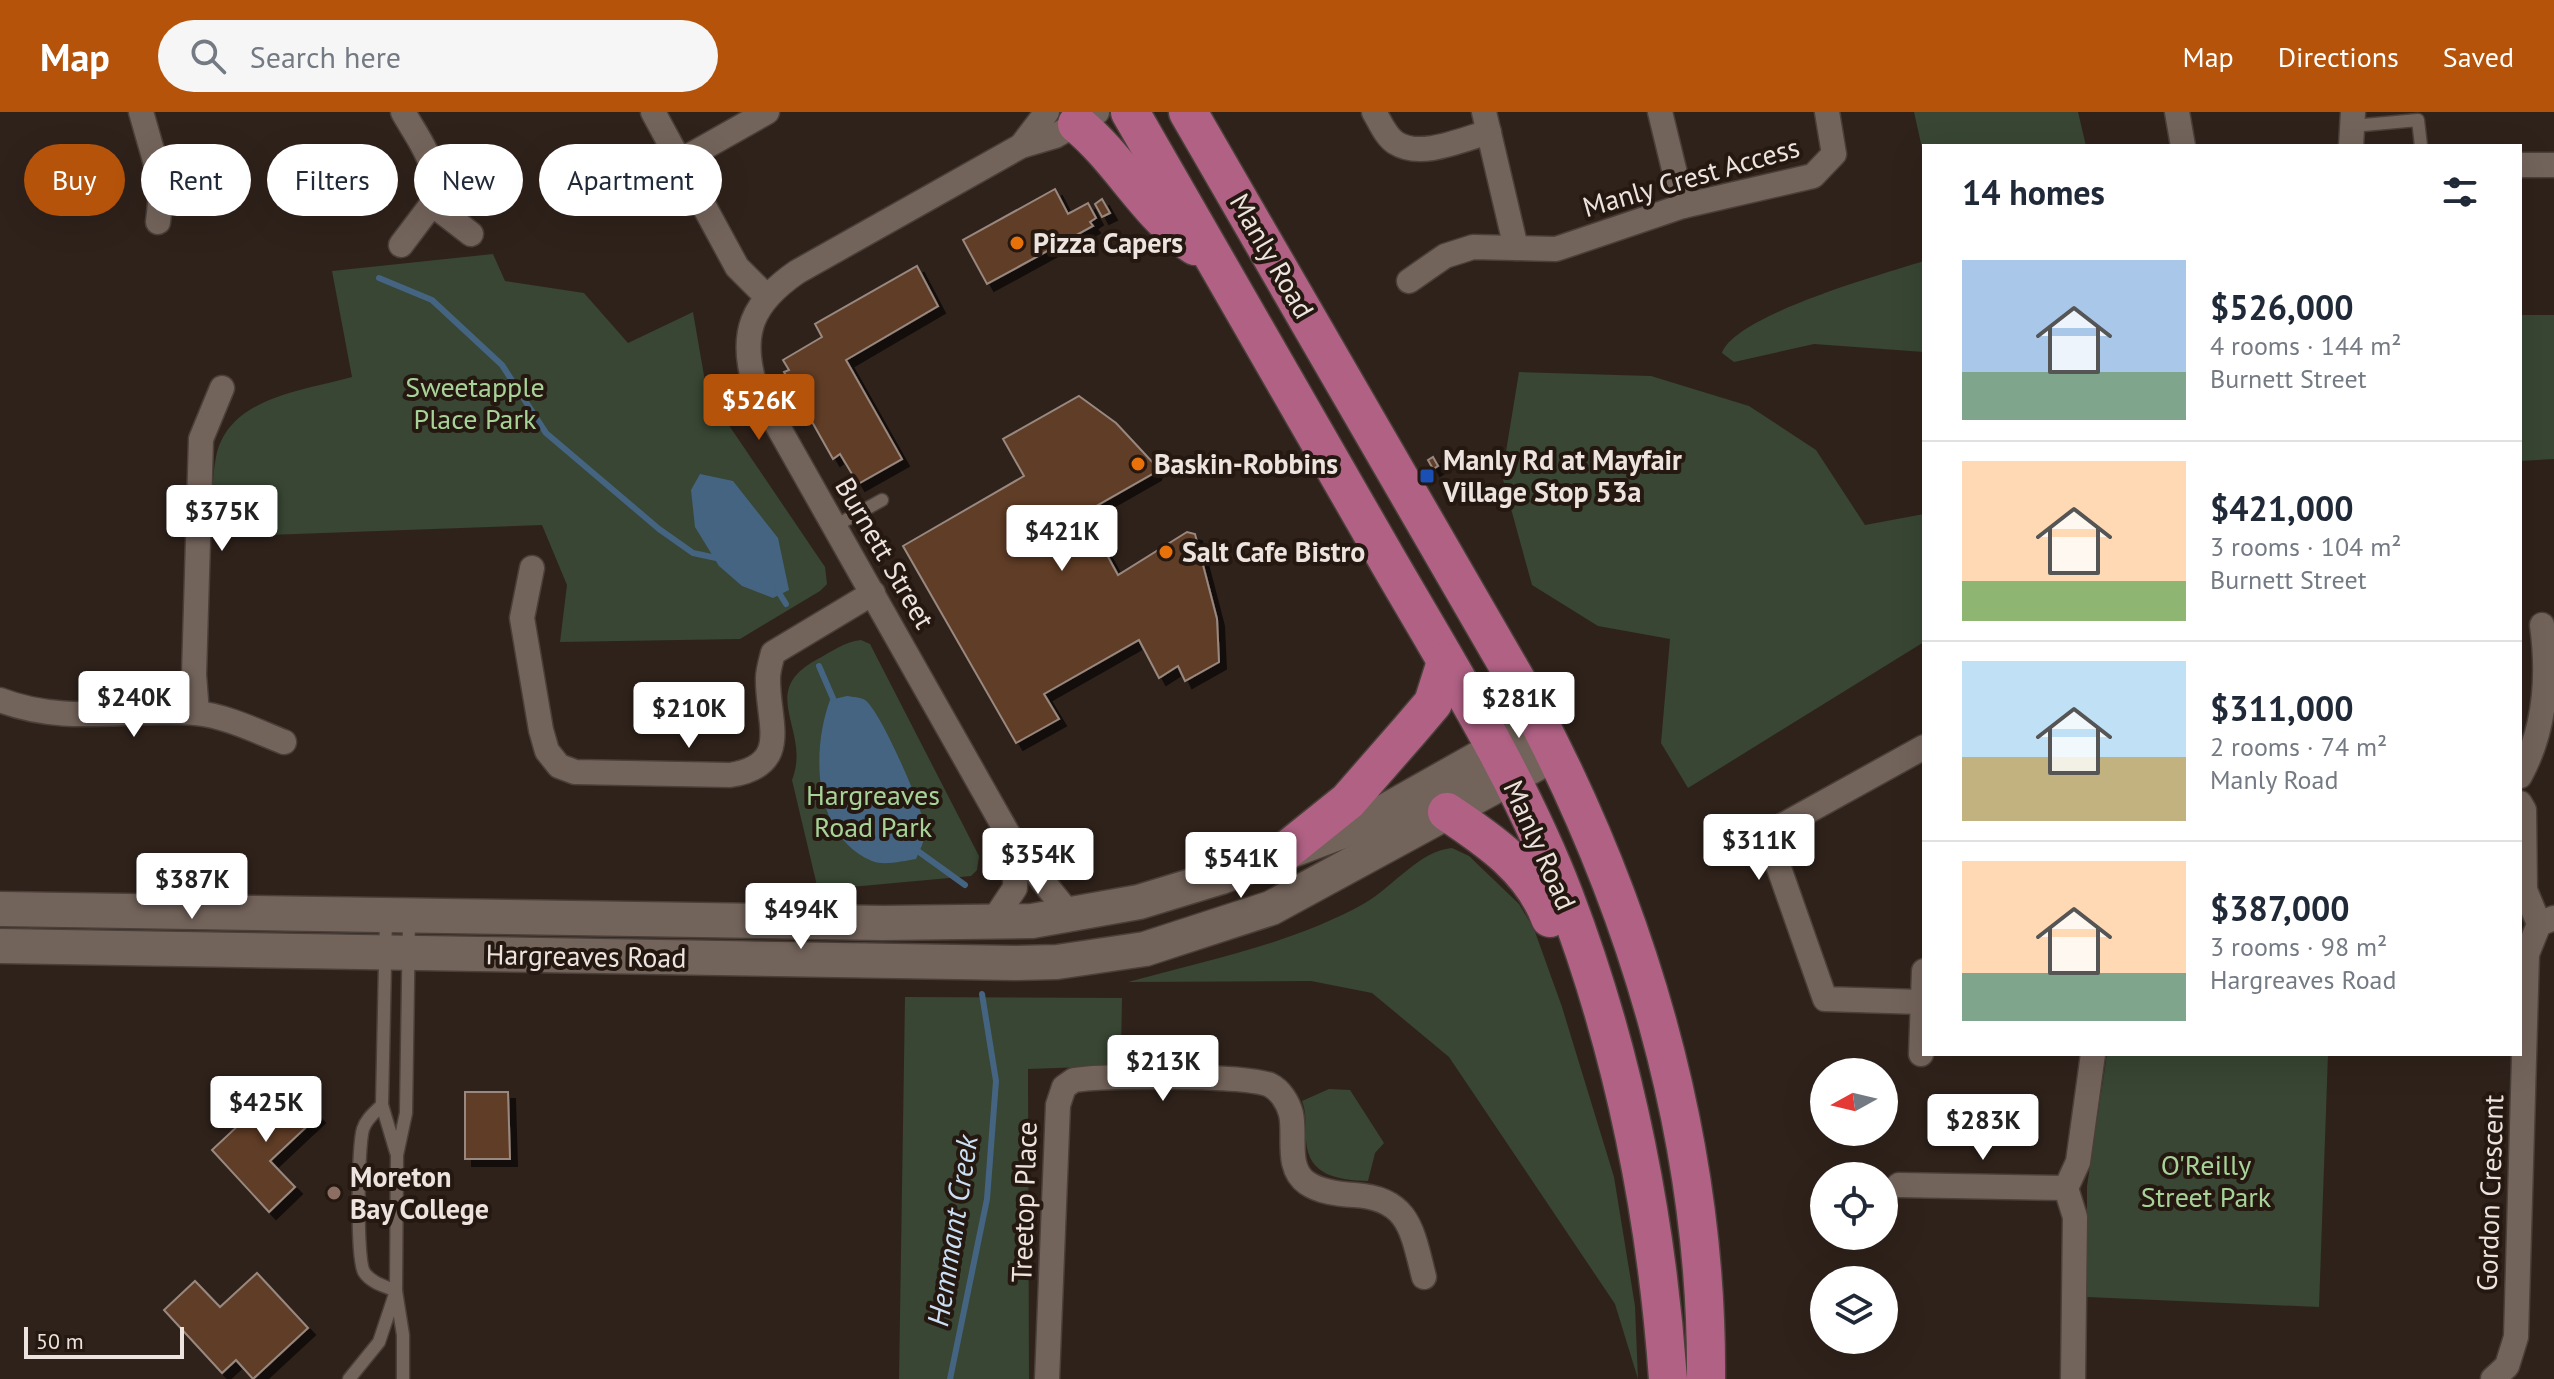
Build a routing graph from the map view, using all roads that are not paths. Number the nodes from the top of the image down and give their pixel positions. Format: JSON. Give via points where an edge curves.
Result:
{"nodes":[{"id":1,"x":141,"y":112,"type":"edge"},
{"id":2,"x":403,"y":112,"type":"edge"},
{"id":3,"x":653,"y":112,"type":"edge"},
{"id":4,"x":767,"y":112,"type":"edge"},
{"id":5,"x":1130,"y":112,"type":"edge"},
{"id":6,"x":1188,"y":112,"type":"edge"},
{"id":7,"x":1374,"y":112,"type":"edge"},
{"id":8,"x":1660,"y":112,"type":"edge"},
{"id":9,"x":1827,"y":112,"type":"edge"},
{"id":10,"x":2177,"y":112,"type":"edge"},
{"id":11,"x":1074,"y":116,"type":"edge"},
{"id":12,"x":1487,"y":122,"type":"edge"},
{"id":13,"x":2353,"y":128,"type":"edge"},
{"id":14,"x":421,"y":144,"type":"edge"},
{"id":15,"x":672,"y":144,"type":"edge"},
{"id":16,"x":710,"y":144,"type":"edge"},
{"id":17,"x":2183,"y":144,"type":"edge"},
{"id":18,"x":2421,"y":144,"type":"edge"},
{"id":19,"x":2522,"y":165,"type":"edge"},
{"id":20,"x":2554,"y":165,"type":"edge"},
{"id":21,"x":1683,"y":206,"type":"junction"},
{"id":22,"x":423,"y":216,"type":"edge"},
{"id":23,"x":448,"y":216,"type":"edge"},
{"id":24,"x":711,"y":216,"type":"edge"},
{"id":25,"x":158,"y":222,"type":"dead end"},
{"id":26,"x":471,"y":234,"type":"dead end"},
{"id":27,"x":401,"y":245,"type":"dead end"},
{"id":28,"x":1516,"y":248,"type":"junction"},
{"id":29,"x":1214,"y":259,"type":"junction"},
{"id":30,"x":1409,"y":281,"type":"dead end"},
{"id":31,"x":767,"y":297,"type":"junction"},
{"id":32,"x":222,"y":388,"type":"dead end"},
{"id":33,"x":882,"y":500,"type":"dead end"},
{"id":34,"x":835,"y":526,"type":"junction"},
{"id":35,"x":532,"y":568,"type":"dead end"},
{"id":36,"x":873,"y":593,"type":"junction"},
{"id":37,"x":2542,"y":625,"type":"dead end"},
{"id":38,"x":1446,"y":662,"type":"junction"},
{"id":39,"x":0,"y":700,"type":"edge"},
{"id":40,"x":197,"y":713,"type":"junction"},
{"id":41,"x":1548,"y":739,"type":"junction"},
{"id":42,"x":284,"y":742,"type":"dead end"},
{"id":43,"x":1922,"y":756,"type":"edge"},
{"id":44,"x":1503,"y":763,"type":"junction"},
{"id":45,"x":2522,"y":772,"type":"edge"},
{"id":46,"x":2522,"y":806,"type":"edge"},
{"id":47,"x":1447,"y":812,"type":"junction"},
{"id":48,"x":1016,"y":848,"type":"junction"},
{"id":49,"x":1282,"y":854,"type":"junction"},
{"id":50,"x":0,"y":909,"type":"edge"},
{"id":51,"x":398,"y":914,"type":"junction"},
{"id":52,"x":1071,"y":916,"type":"junction"},
{"id":53,"x":2547,"y":921,"type":"edge"},
{"id":54,"x":991,"y":924,"type":"junction"},
{"id":55,"x":0,"y":946,"type":"edge"},
{"id":56,"x":397,"y":952,"type":"junction"},
{"id":57,"x":1922,"y":992,"type":"edge"},
{"id":58,"x":1921,"y":1002,"type":"junction"},
{"id":59,"x":1921,"y":1054,"type":"dead end"},
{"id":60,"x":2093,"y":1056,"type":"edge"},
{"id":61,"x":1626,"y":1090,"type":"junction"},
{"id":62,"x":382,"y":1105,"type":"junction"},
{"id":63,"x":397,"y":1155,"type":"junction"},
{"id":64,"x":1899,"y":1185,"type":"dead end"},
{"id":65,"x":2066,"y":1188,"type":"junction"},
{"id":66,"x":1424,"y":1277,"type":"dead end"},
{"id":67,"x":396,"y":1291,"type":"junction"},
{"id":68,"x":349,"y":1379,"type":"edge"},
{"id":69,"x":403,"y":1379,"type":"edge"},
{"id":70,"x":1047,"y":1379,"type":"edge"},
{"id":71,"x":1668,"y":1379,"type":"edge"},
{"id":72,"x":1706,"y":1379,"type":"edge"},
{"id":73,"x":2073,"y":1379,"type":"edge"},
{"id":74,"x":2493,"y":1379,"type":"edge"}],
"edges":[{"from":1,"to":25,"type":"street","via":[[162,185]]},
{"from":2,"to":14,"type":"street"},
{"from":3,"to":15,"type":"street"},
{"from":4,"to":16,"type":"street"},
{"from":5,"to":29,"type":"main road","name":"Manly Road"},
{"from":6,"to":41,"type":"main road","name":"Manly Road"},
{"from":7,"to":12,"type":"street","via":[[1393,143],[1420,150]]},
{"from":8,"to":21,"type":"street"},
{"from":9,"to":21,"type":"street","name":"Manly Crest Access","via":[[1834,154],[1813,176]]},
{"from":10,"to":17,"type":"street"},
{"from":11,"to":29,"type":"main road","via":[[1171,230]]},
{"from":11,"to":31,"type":"street","name":"Burnett Street","via":[[797,272]]},
{"from":12,"to":28,"type":"street"},
{"from":13,"to":18,"type":"lane","via":[[2418,120]]},
{"from":19,"to":20,"type":"street"},
{"from":21,"to":28,"type":"street","name":"Manly Crest Access","via":[[1556,249]]},
{"from":22,"to":27,"type":"street"},
{"from":23,"to":26,"type":"street"},
{"from":24,"to":31,"type":"street","via":[[737,267]]},
{"from":28,"to":30,"type":"street","name":"Manly Crest Access","via":[[1473,247],[1445,256]]},
{"from":29,"to":38,"type":"main road","name":"Manly Road"},
{"from":31,"to":34,"type":"street","name":"Burnett Street","via":[[753,318],[747,341],[755,386]]},
{"from":32,"to":40,"type":"street","via":[[201,439]]},
{"from":33,"to":34,"type":"lane"},
{"from":34,"to":36,"type":"street","name":"Burnett Street"},
{"from":35,"to":36,"type":"street","via":[[522,618],[541,730],[547,751],[559,766],[575,772],[752,772],[764,761],[774,738],[768,677],[773,653]]},
{"from":36,"to":48,"type":"street","name":"Burnett Street"},
{"from":37,"to":45,"type":"street","via":[[2548,668],[2534,750]]},
{"from":38,"to":44,"type":"main road","name":"Manly Road"},
{"from":38,"to":49,"type":"main road","via":[[1433,703],[1410,730],[1348,801]]},
{"from":39,"to":40,"type":"street","via":[[31,712],[64,715]]},
{"from":40,"to":42,"type":"street"},
{"from":41,"to":44,"type":"main road","name":"Hargreaves Road"},
{"from":41,"to":72,"type":"main road","name":"Manly Road","via":[[1622,906],[1664,1046],[1693,1198]]},
{"from":43,"to":58,"type":"street","via":[[1767,834],[1825,999]]},
{"from":44,"to":47,"type":"main road","name":"Hargreaves Road"},
{"from":44,"to":49,"type":"main road","name":"Hargreaves Road"},
{"from":44,"to":61,"type":"main road","name":"Manly Road","via":[[1563,894]]},
{"from":46,"to":53,"type":"street","via":[[2525,890]]},
{"from":47,"to":56,"type":"main road","name":"Hargreaves Road","via":[[1271,908],[1193,936],[1104,957],[1015,963]]},
{"from":47,"to":61,"type":"main road","via":[[1508,857],[1541,893],[1598,1061]]},
{"from":48,"to":52,"type":"street","name":"Burnett Street"},
{"from":48,"to":54,"type":"street","via":[[1015,888]]},
{"from":49,"to":52,"type":"main road","name":"Hargreaves Road","via":[[1139,902]]},
{"from":50,"to":51,"type":"main road","name":"Hargreaves Road"},
{"from":51,"to":54,"type":"main road","name":"Hargreaves Road"},
{"from":51,"to":56,"type":"lane"},
{"from":51,"to":56,"type":"lane"},
{"from":52,"to":54,"type":"main road","name":"Hargreaves Road"},
{"from":53,"to":74,"type":"street","name":"Gordon Crescent","via":[[2527,954],[2516,1337],[2507,1366]]},
{"from":55,"to":56,"type":"main road","name":"Hargreaves Road"},
{"from":56,"to":62,"type":"lane"},
{"from":56,"to":63,"type":"lane","via":[[406,1113]]},
{"from":57,"to":58,"type":"street"},
{"from":58,"to":59,"type":"street"},
{"from":60,"to":65,"type":"street","via":[[2078,1162]]},
{"from":61,"to":71,"type":"main road","name":"Manly Road","via":[[1658,1261]]},
{"from":62,"to":63,"type":"lane"},
{"from":62,"to":67,"type":"lane","via":[[363,1129],[359,1252],[365,1273]]},
{"from":63,"to":67,"type":"lane"},
{"from":64,"to":65,"type":"street"},
{"from":65,"to":73,"type":"street","via":[[2075,1217]]},
{"from":66,"to":70,"type":"street","name":"Treetop Place","via":[[1401,1210],[1387,1200],[1322,1190],[1304,1181],[1293,1160],[1292,1115],[1274,1087],[1246,1080],[1074,1080],[1064,1087],[1058,1105]]},
{"from":67,"to":68,"type":"lane","via":[[379,1342]]},
{"from":67,"to":69,"type":"lane"}]}
